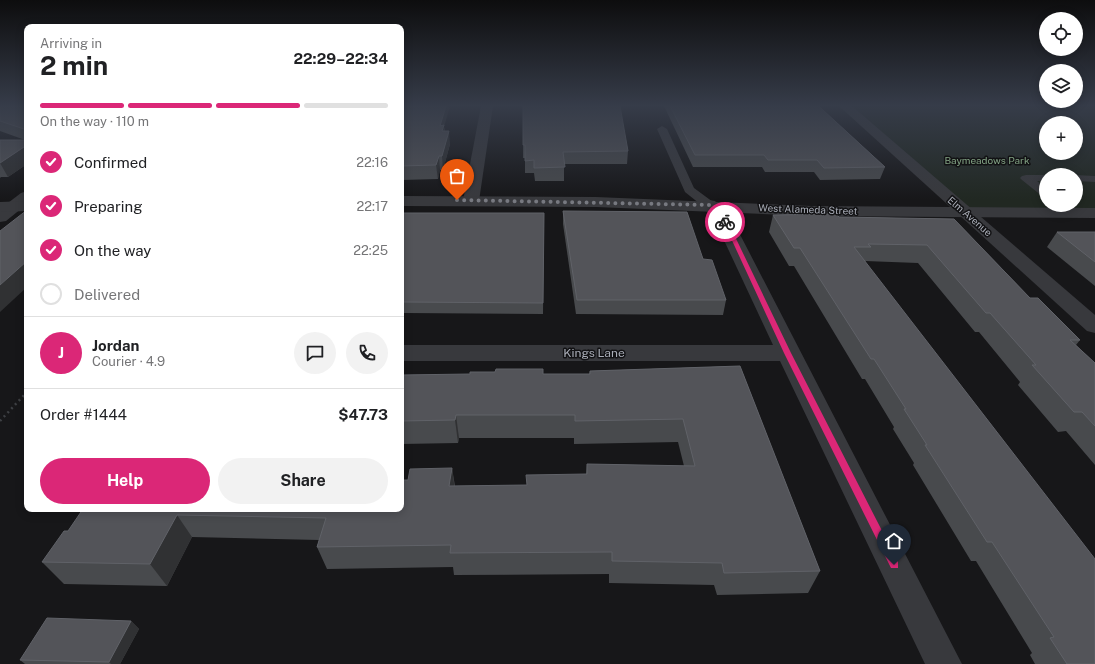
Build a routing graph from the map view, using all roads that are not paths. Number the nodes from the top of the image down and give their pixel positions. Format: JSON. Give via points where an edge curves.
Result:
{"nodes":[{"id":1,"x":482,"y":137,"type":"edge"},
{"id":2,"x":666,"y":137,"type":"edge"},
{"id":3,"x":880,"y":137,"type":"edge"},
{"id":4,"x":1039,"y":178,"type":"edge"},
{"id":5,"x":1083,"y":178,"type":"edge"},
{"id":6,"x":1095,"y":179,"type":"edge"},
{"id":7,"x":1039,"y":188,"type":"edge"},
{"id":8,"x":24,"y":199,"type":"edge"},
{"id":9,"x":471,"y":200,"type":"junction"},
{"id":10,"x":404,"y":201,"type":"edge"},
{"id":11,"x":709,"y":205,"type":"junction"},
{"id":12,"x":14,"y":207,"type":"edge"},
{"id":13,"x":1039,"y":210,"type":"edge"},
{"id":14,"x":1083,"y":211,"type":"edge"},
{"id":15,"x":967,"y":213,"type":"junction"},
{"id":16,"x":1095,"y":213,"type":"edge"},
{"id":17,"x":0,"y":217,"type":"edge"},
{"id":18,"x":1095,"y":326,"type":"edge"},
{"id":19,"x":404,"y":353,"type":"edge"},
{"id":20,"x":788,"y":353,"type":"junction"},
{"id":21,"x":944,"y":664,"type":"edge"}],
"edges":[{"from":1,"to":9,"type":"street"},
{"from":2,"to":11,"type":"lane","via":[[689,190]]},
{"from":3,"to":15,"type":"street","name":"Elm Avenue"},
{"from":4,"to":7,"type":"lane","via":[[1026,178]]},
{"from":5,"to":6,"type":"lane"},
{"from":8,"to":12,"type":"street"},
{"from":9,"to":10,"type":"street","name":"West Alameda Street"},
{"from":9,"to":11,"type":"street","name":"West Alameda Street"},
{"from":11,"to":15,"type":"street","name":"West Alameda Street","via":[[812,211]]},
{"from":11,"to":20,"type":"street","via":[[723,219]]},
{"from":12,"to":17,"type":"street"},
{"from":13,"to":15,"type":"street","name":"West Alameda Street"},
{"from":14,"to":16,"type":"street","name":"West Alameda Street"},
{"from":15,"to":18,"type":"street","name":"Elm Avenue"},
{"from":19,"to":20,"type":"street","name":"Kings Lane"},
{"from":20,"to":21,"type":"street"}]}
